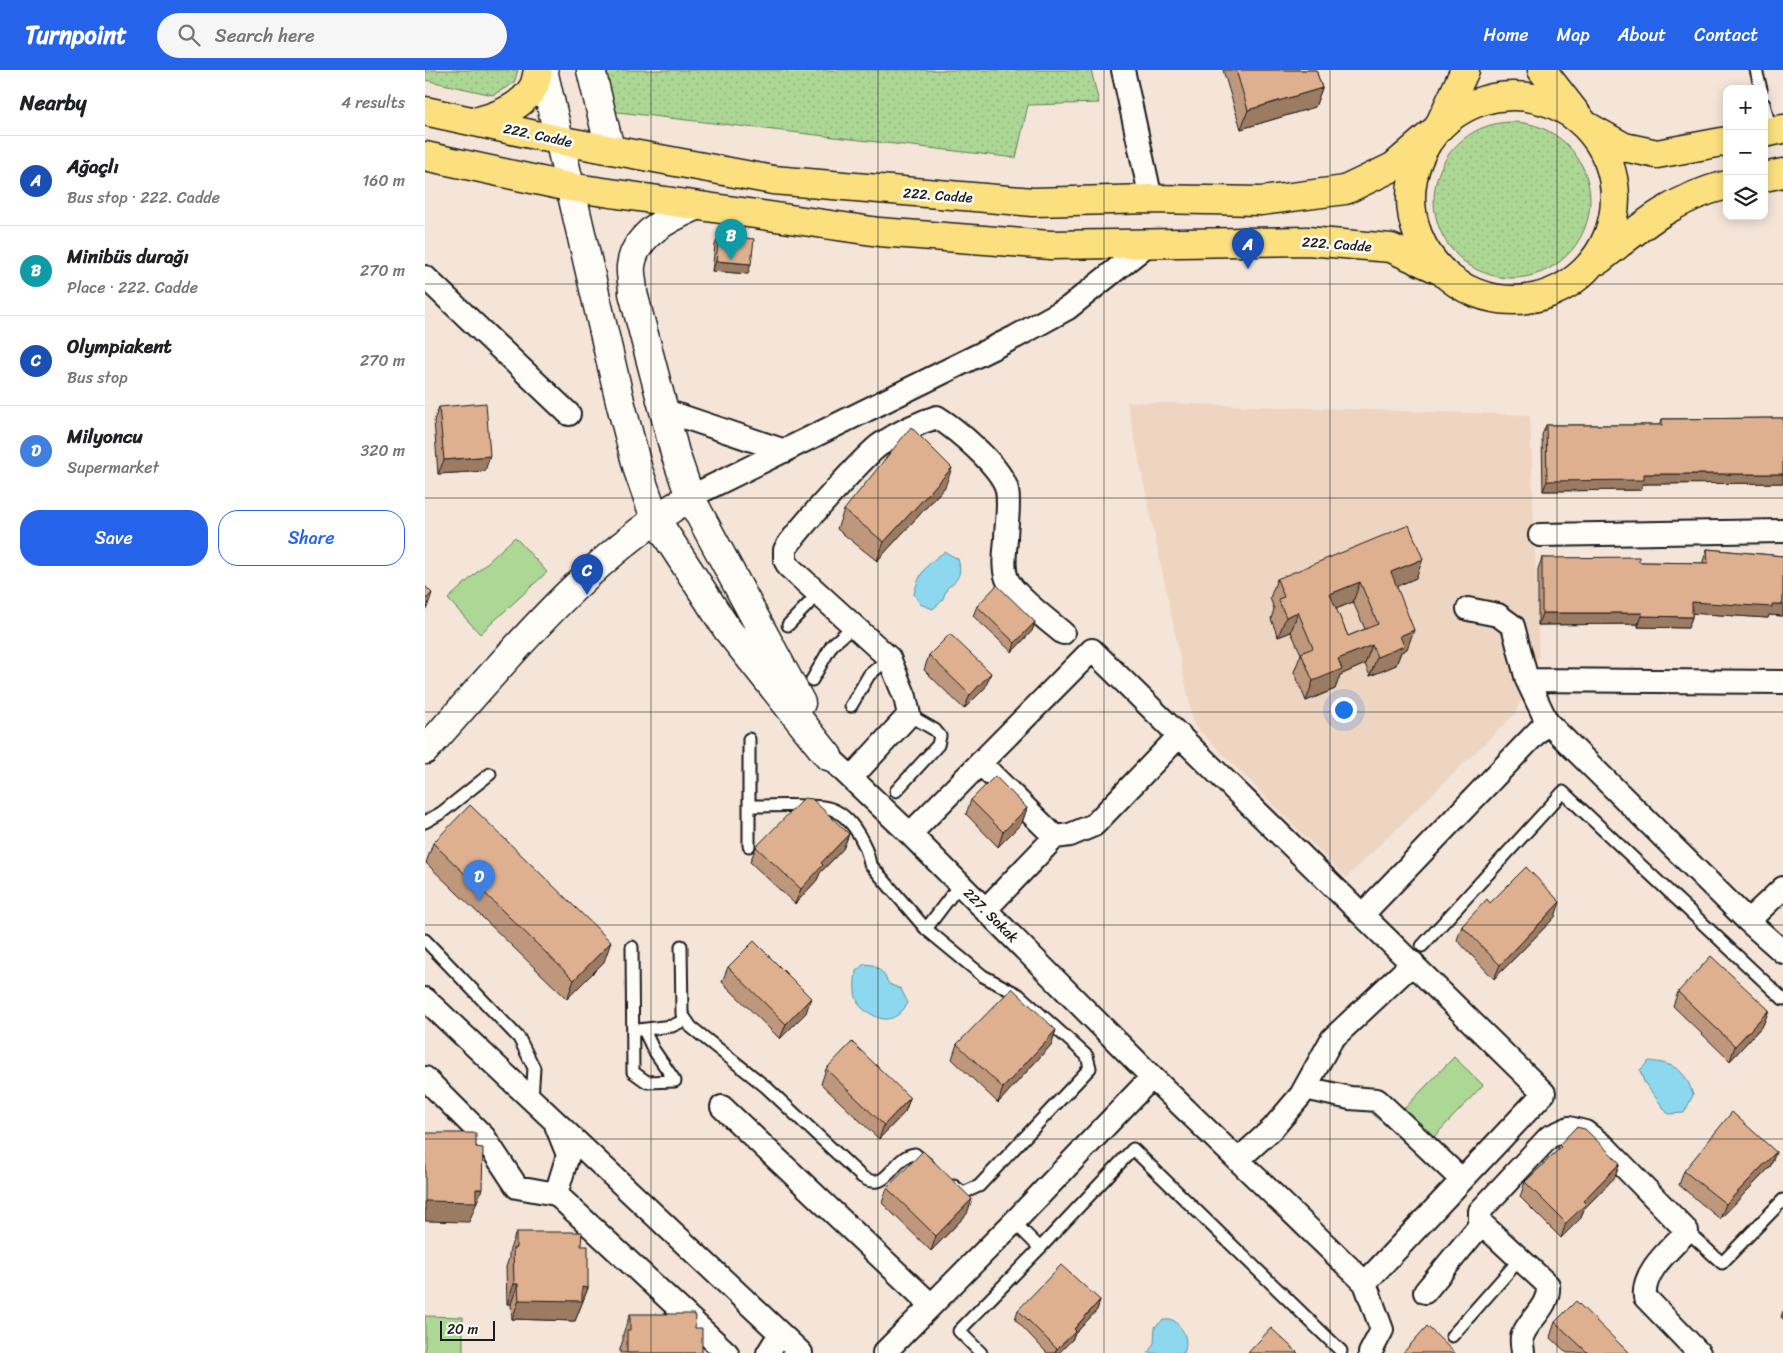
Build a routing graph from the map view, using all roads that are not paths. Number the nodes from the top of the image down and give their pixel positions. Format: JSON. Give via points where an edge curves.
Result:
{"nodes":[{"id":1,"x":538,"y":70,"type":"edge"},
{"id":2,"x":543,"y":70,"type":"edge"},
{"id":3,"x":591,"y":70,"type":"edge"},
{"id":4,"x":1123,"y":70,"type":"edge"},
{"id":5,"x":1465,"y":70,"type":"edge"},
{"id":6,"x":1542,"y":70,"type":"edge"},
{"id":7,"x":1756,"y":70,"type":"edge"},
{"id":8,"x":1760,"y":85,"type":"edge"},
{"id":9,"x":425,"y":111,"type":"edge"},
{"id":10,"x":1768,"y":116,"type":"edge"},
{"id":11,"x":474,"y":122,"type":"junction"},
{"id":12,"x":1585,"y":125,"type":"junction"},
{"id":13,"x":1438,"y":128,"type":"junction"},
{"id":14,"x":1773,"y":131,"type":"edge"},
{"id":15,"x":558,"y":140,"type":"junction"},
{"id":16,"x":1723,"y":142,"type":"edge"},
{"id":17,"x":609,"y":150,"type":"junction"},
{"id":18,"x":425,"y":156,"type":"edge"},
{"id":19,"x":1783,"y":173,"type":"edge"},
{"id":20,"x":1768,"y":176,"type":"edge"},
{"id":21,"x":1723,"y":187,"type":"edge"},
{"id":22,"x":569,"y":188,"type":"junction"},
{"id":23,"x":1151,"y":199,"type":"junction"},
{"id":24,"x":694,"y":207,"type":"junction"},
{"id":25,"x":1147,"y":245,"type":"junction"},
{"id":26,"x":1588,"y":268,"type":"junction"},
{"id":27,"x":1442,"y":271,"type":"junction"},
{"id":28,"x":425,"y":277,"type":"edge"},
{"id":29,"x":663,"y":410,"type":"junction"},
{"id":30,"x":569,"y":414,"type":"dead end"},
{"id":31,"x":785,"y":452,"type":"junction"},
{"id":32,"x":690,"y":497,"type":"junction"},
{"id":33,"x":655,"y":518,"type":"junction"},
{"id":34,"x":1783,"y":531,"type":"edge"},
{"id":35,"x":1540,"y":534,"type":"dead end"},
{"id":36,"x":819,"y":593,"type":"junction"},
{"id":37,"x":1468,"y":609,"type":"dead end"},
{"id":38,"x":787,"y":625,"type":"dead end"},
{"id":39,"x":855,"y":626,"type":"junction"},
{"id":40,"x":1063,"y":633,"type":"dead end"},
{"id":41,"x":889,"y":658,"type":"junction"},
{"id":42,"x":812,"y":680,"type":"dead end"},
{"id":43,"x":1527,"y":680,"type":"junction"},
{"id":44,"x":1783,"y":682,"type":"edge"},
{"id":45,"x":851,"y":706,"type":"dead end"},
{"id":46,"x":909,"y":715,"type":"junction"},
{"id":47,"x":1547,"y":722,"type":"junction"},
{"id":48,"x":1180,"y":735,"type":"junction"},
{"id":49,"x":749,"y":739,"type":"dead end"},
{"id":50,"x":425,"y":750,"type":"edge"},
{"id":51,"x":828,"y":756,"type":"junction"},
{"id":52,"x":980,"y":763,"type":"junction"},
{"id":53,"x":490,"y":774,"type":"dead end"},
{"id":54,"x":851,"y":778,"type":"junction"},
{"id":55,"x":896,"y":791,"type":"dead end"},
{"id":56,"x":749,"y":806,"type":"junction"},
{"id":57,"x":425,"y":822,"type":"edge"},
{"id":58,"x":910,"y":834,"type":"junction"},
{"id":59,"x":1055,"y":837,"type":"junction"},
{"id":60,"x":749,"y":846,"type":"dead end"},
{"id":61,"x":960,"y":884,"type":"junction"},
{"id":62,"x":1783,"y":888,"type":"edge"},
{"id":63,"x":985,"y":910,"type":"junction"},
{"id":64,"x":1363,"y":914,"type":"junction"},
{"id":65,"x":1748,"y":921,"type":"junction"},
{"id":66,"x":926,"y":929,"type":"junction"},
{"id":67,"x":425,"y":940,"type":"edge"},
{"id":68,"x":681,"y":946,"type":"dead end"},
{"id":69,"x":632,"y":947,"type":"dead end"},
{"id":70,"x":1783,"y":952,"type":"edge"},
{"id":71,"x":1417,"y":954,"type":"junction"},
{"id":72,"x":425,"y":998,"type":"edge"},
{"id":73,"x":1783,"y":999,"type":"edge"},
{"id":74,"x":685,"y":1020,"type":"junction"},
{"id":75,"x":638,"y":1030,"type":"junction"},
{"id":76,"x":1152,"y":1077,"type":"junction"},
{"id":77,"x":425,"y":1078,"type":"edge"},
{"id":78,"x":1305,"y":1088,"type":"junction"},
{"id":79,"x":532,"y":1098,"type":"junction"},
{"id":80,"x":722,"y":1106,"type":"dead end"},
{"id":81,"x":552,"y":1117,"type":"junction"},
{"id":82,"x":1238,"y":1160,"type":"junction"},
{"id":83,"x":1462,"y":1180,"type":"junction"},
{"id":84,"x":556,"y":1194,"type":"junction"},
{"id":85,"x":1783,"y":1200,"type":"edge"},
{"id":86,"x":1014,"y":1222,"type":"junction"},
{"id":87,"x":1480,"y":1222,"type":"junction"},
{"id":88,"x":1687,"y":1231,"type":"junction"},
{"id":89,"x":1040,"y":1248,"type":"junction"},
{"id":90,"x":1519,"y":1259,"type":"junction"},
{"id":91,"x":1365,"y":1283,"type":"junction"},
{"id":92,"x":1425,"y":1292,"type":"dead end"},
{"id":93,"x":931,"y":1305,"type":"junction"},
{"id":94,"x":780,"y":1334,"type":"junction"},
{"id":95,"x":1452,"y":1336,"type":"dead end"},
{"id":96,"x":1341,"y":1351,"type":"dead end"},
{"id":97,"x":727,"y":1353,"type":"edge"},
{"id":98,"x":768,"y":1353,"type":"edge"},
{"id":99,"x":801,"y":1353,"type":"edge"},
{"id":100,"x":884,"y":1353,"type":"edge"},
{"id":101,"x":981,"y":1353,"type":"edge"},
{"id":102,"x":1370,"y":1353,"type":"edge"},
{"id":103,"x":1523,"y":1353,"type":"edge"},
{"id":104,"x":1699,"y":1353,"type":"edge"}],
"edges":[{"from":1,"to":11,"type":"main road","via":[[534,86],[521,102],[494,118]]},
{"from":2,"to":15,"type":"street"},
{"from":3,"to":17,"type":"street"},
{"from":4,"to":23,"type":"street"},
{"from":5,"to":13,"type":"main road"},
{"from":6,"to":12,"type":"main road"},
{"from":7,"to":8,"type":"lane"},
{"from":9,"to":11,"type":"main road","name":"222. Cadde"},
{"from":10,"to":14,"type":"lane"},
{"from":11,"to":15,"type":"main road","name":"222. Cadde"},
{"from":12,"to":13,"type":"main road","name":"222. Cadde","via":[[1559,106],[1527,97],[1495,97],[1464,108]]},
{"from":12,"to":16,"type":"main road","via":[[1624,147],[1657,154]]},
{"from":12,"to":26,"type":"main road","via":[[1604,150],[1614,181],[1615,196],[1615,212],[1606,242]]},
{"from":13,"to":23,"type":"main road","name":"222. Cadde","via":[[1393,167],[1345,190],[1261,201]]},
{"from":13,"to":27,"type":"main road","via":[[1421,154],[1412,184],[1412,216],[1423,246]]},
{"from":15,"to":17,"type":"main road","name":"222. Cadde"},
{"from":15,"to":22,"type":"street"},
{"from":17,"to":23,"type":"main road","name":"222. Cadde","via":[[773,180],[916,194],[1033,202]]},
{"from":18,"to":22,"type":"main road","name":"222. Cadde"},
{"from":19,"to":20,"type":"main road"},
{"from":21,"to":26,"type":"main road","via":[[1701,191],[1654,216]]},
{"from":22,"to":24,"type":"main road","name":"222. Cadde"},
{"from":22,"to":33,"type":"street","via":[[638,470]]},
{"from":24,"to":25,"type":"main road","name":"222. Cadde","via":[[879,232],[1050,245]]},
{"from":24,"to":29,"type":"street","via":[[669,218],[648,234],[635,253],[631,266],[633,293]]},
{"from":25,"to":27,"type":"main road","name":"222. Cadde","via":[[1307,241],[1391,248]]},
{"from":25,"to":31,"type":"street","via":[[1069,308]]},
{"from":26,"to":27,"type":"main road","via":[[1563,288],[1532,299],[1508,300],[1468,290]]},
{"from":28,"to":30,"type":"street"},
{"from":29,"to":31,"type":"street"},
{"from":29,"to":32,"type":"street"},
{"from":31,"to":32,"type":"street"},
{"from":32,"to":33,"type":"street"},
{"from":32,"to":51,"type":"street"},
{"from":33,"to":50,"type":"street","via":[[565,594]]},
{"from":33,"to":51,"type":"street","via":[[727,629]]},
{"from":34,"to":35,"type":"street"},
{"from":36,"to":38,"type":"lane"},
{"from":36,"to":39,"type":"street"},
{"from":36,"to":40,"type":"street","via":[[789,567],[785,560],[786,546],[879,445],[921,421],[937,417],[1003,478],[1007,504],[1004,566],[1008,581]]},
{"from":37,"to":43,"type":"street","via":[[1498,615],[1513,626]]},
{"from":39,"to":41,"type":"street"},
{"from":39,"to":42,"type":"lane","via":[[832,645]]},
{"from":41,"to":45,"type":"lane","via":[[869,675]]},
{"from":41,"to":46,"type":"street"},
{"from":43,"to":44,"type":"street"},
{"from":43,"to":47,"type":"street"},
{"from":46,"to":54,"type":"street"},
{"from":46,"to":55,"type":"lane","via":[[941,736],[938,745]]},
{"from":47,"to":64,"type":"street"},
{"from":47,"to":65,"type":"street"},
{"from":48,"to":52,"type":"street","via":[[1092,650]]},
{"from":48,"to":59,"type":"street","via":[[1094,824],[1069,835]]},
{"from":48,"to":64,"type":"street"},
{"from":49,"to":56,"type":"lane"},
{"from":51,"to":54,"type":"street","name":"227. Sokak"},
{"from":52,"to":58,"type":"street"},
{"from":52,"to":59,"type":"street"},
{"from":53,"to":57,"type":"lane"},
{"from":54,"to":58,"type":"street","name":"227. Sokak"},
{"from":56,"to":60,"type":"lane"},
{"from":56,"to":66,"type":"lane","via":[[825,807],[840,815],[857,832],[870,864]]},
{"from":58,"to":61,"type":"street","name":"227. Sokak"},
{"from":59,"to":63,"type":"street"},
{"from":61,"to":63,"type":"street","name":"227. Sokak"},
{"from":61,"to":66,"type":"lane"},
{"from":62,"to":65,"type":"street"},
{"from":63,"to":76,"type":"street","name":"227. Sokak"},
{"from":64,"to":71,"type":"street"},
{"from":65,"to":70,"type":"street"},
{"from":66,"to":74,"type":"lane","via":[[983,976],[1019,995],[1087,1056],[1090,1068],[979,1186],[963,1193],[915,1154],[908,1155],[880,1182],[871,1183],[862,1178],[767,1087]]},
{"from":67,"to":79,"type":"lane","via":[[519,1038],[533,1068]]},
{"from":68,"to":74,"type":"lane","via":[[682,1014]]},
{"from":69,"to":75,"type":"lane"},
{"from":71,"to":73,"type":"lane","via":[[1563,792]]},
{"from":71,"to":78,"type":"street","via":[[1332,1039]]},
{"from":71,"to":83,"type":"street","via":[[1544,1093]]},
{"from":72,"to":79,"type":"street"},
{"from":74,"to":75,"type":"lane","via":[[672,1026]]},
{"from":75,"to":75,"type":"lane","via":[[653,1049],[675,1081],[647,1082],[633,1072]]},
{"from":76,"to":82,"type":"street","name":"227. Sokak"},
{"from":76,"to":86,"type":"street"},
{"from":77,"to":84,"type":"street","via":[[484,1136],[517,1187]]},
{"from":78,"to":82,"type":"street","via":[[1273,1128]]},
{"from":78,"to":83,"type":"street","via":[[1377,1100]]},
{"from":79,"to":81,"type":"street"},
{"from":80,"to":93,"type":"street"},
{"from":81,"to":84,"type":"street","via":[[567,1155]]},
{"from":81,"to":94,"type":"street"},
{"from":82,"to":91,"type":"street","name":"227. Sokak"},
{"from":83,"to":91,"type":"street"},
{"from":84,"to":97,"type":"street"},
{"from":85,"to":88,"type":"lane","via":[[1722,1263]]},
{"from":86,"to":89,"type":"lane"},
{"from":86,"to":93,"type":"street"},
{"from":87,"to":88,"type":"street","via":[[1480,1211],[1549,1137],[1569,1128],[1585,1132],[1605,1146]]},
{"from":87,"to":90,"type":"street"},
{"from":87,"to":92,"type":"street","via":[[1477,1230]]},
{"from":88,"to":104,"type":"street","via":[[1648,1275],[1645,1297]]},
{"from":89,"to":96,"type":"lane","via":[[1133,1149]]},
{"from":89,"to":101,"type":"lane","via":[[959,1331]]},
{"from":90,"to":95,"type":"lane"},
{"from":90,"to":103,"type":"street","via":[[1547,1285],[1548,1291],[1543,1305],[1521,1338]]},
{"from":91,"to":102,"type":"street","via":[[1382,1330]]},
{"from":93,"to":100,"type":"street"},
{"from":94,"to":98,"type":"street"},
{"from":94,"to":99,"type":"street"}]}
